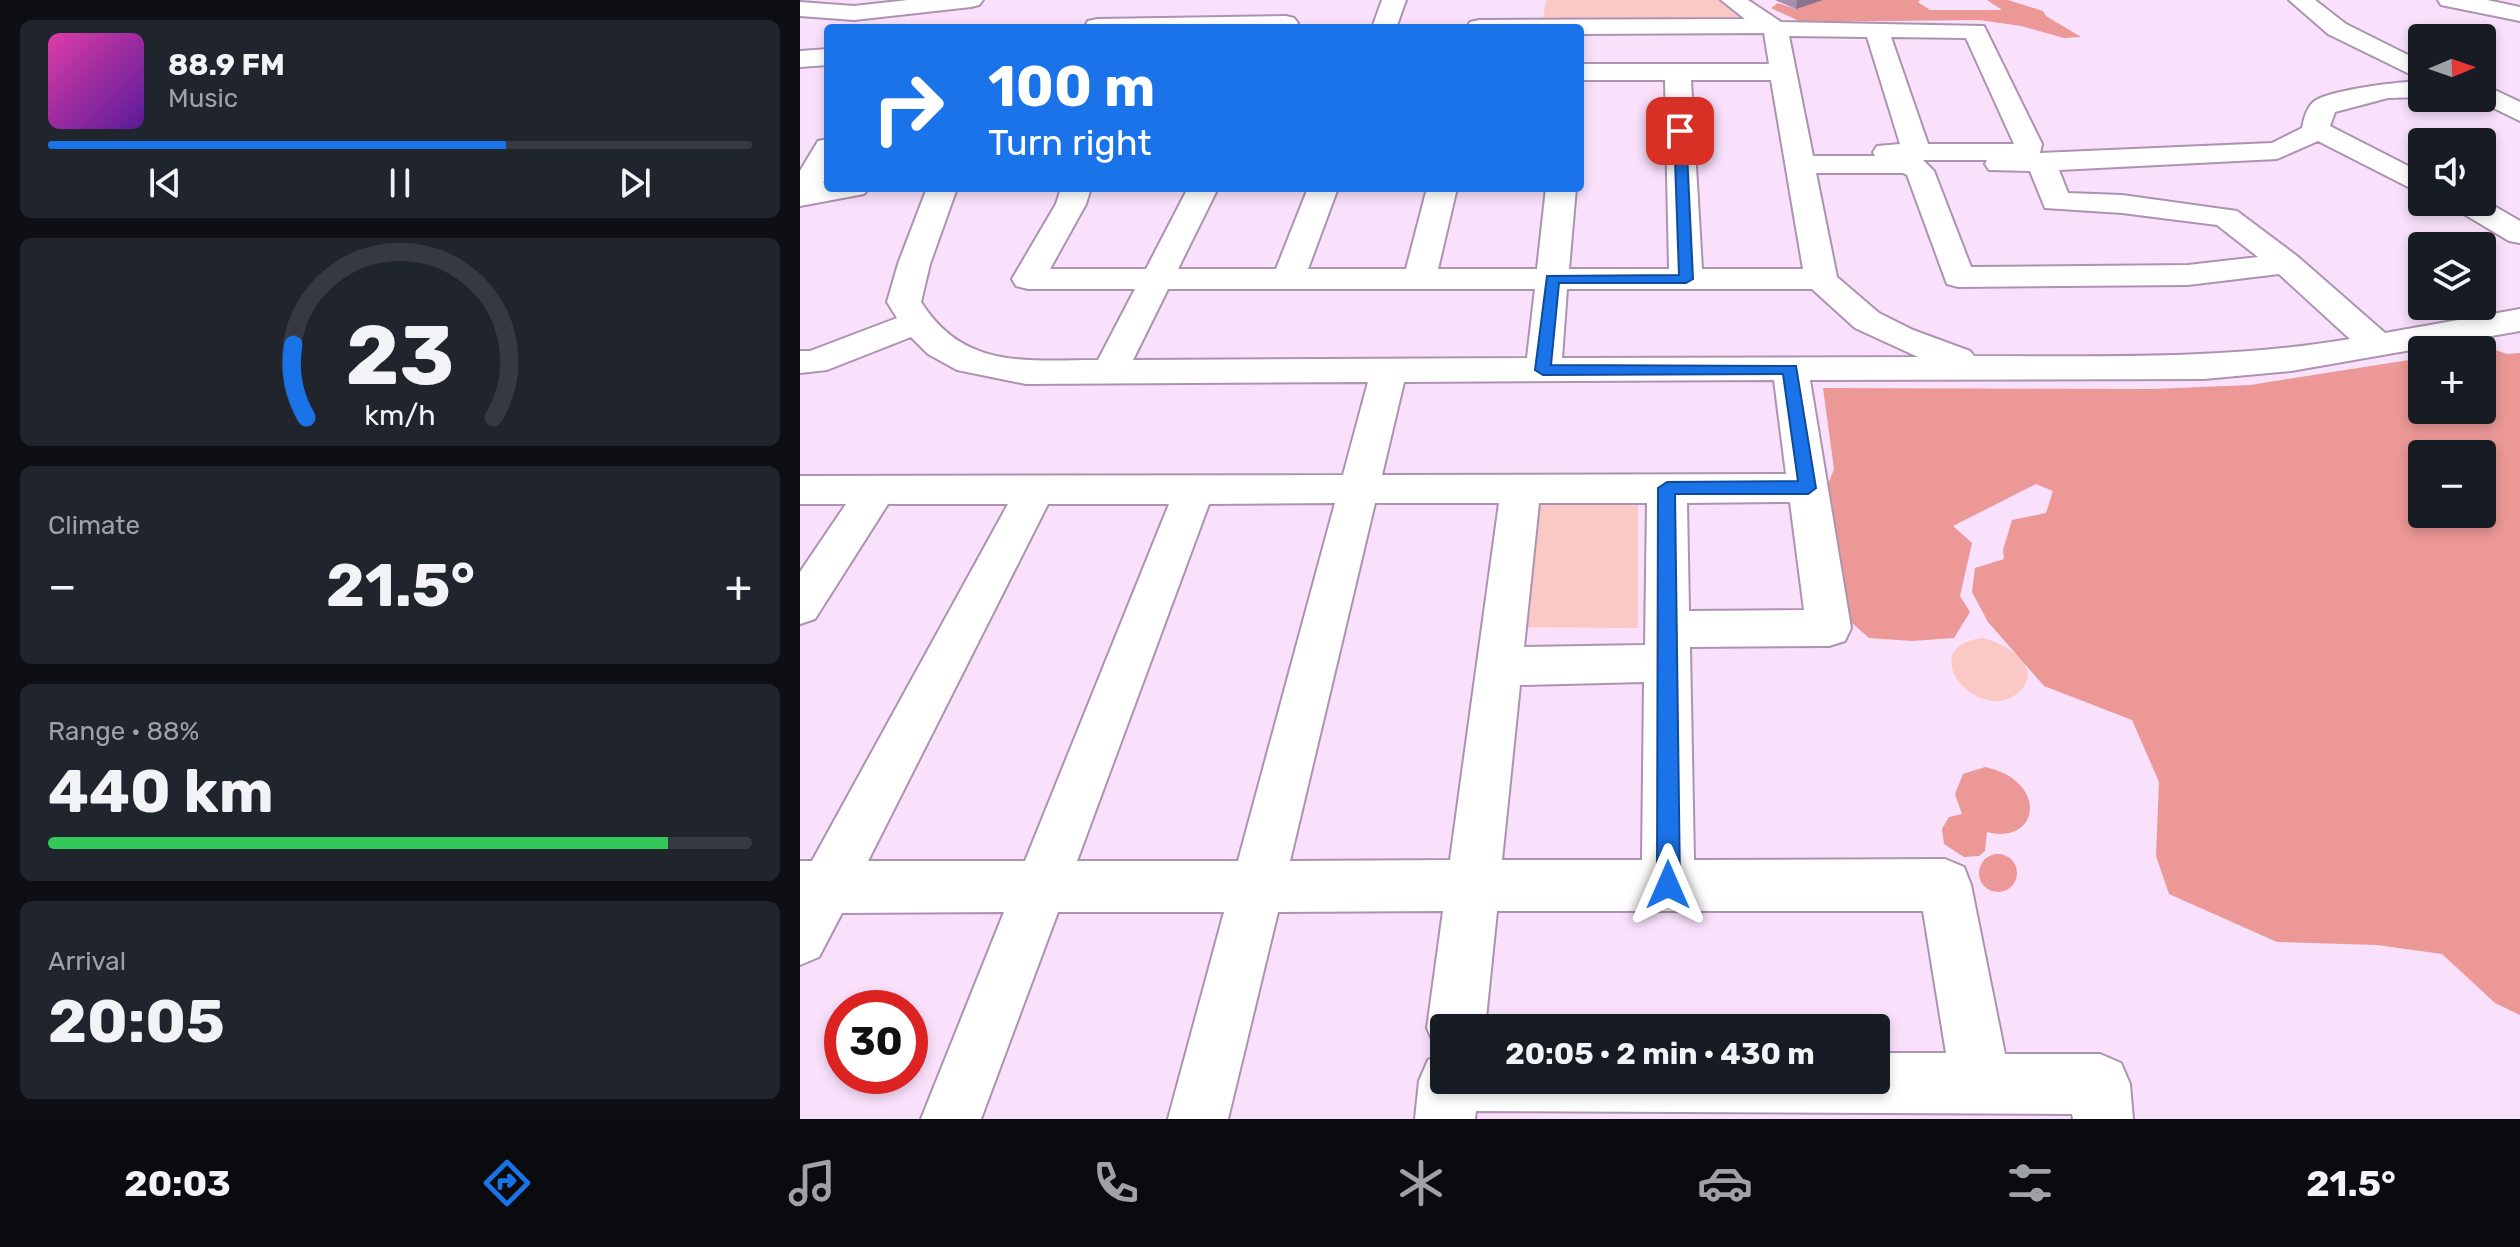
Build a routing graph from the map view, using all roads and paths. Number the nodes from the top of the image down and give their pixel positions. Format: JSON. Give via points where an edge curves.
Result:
{"nodes":[{"id":1,"x":1298,"y":0,"type":"edge"},
{"id":2,"x":1394,"y":0,"type":"edge"},
{"id":3,"x":1485,"y":0,"type":"edge"},
{"id":4,"x":1733,"y":0,"type":"edge"},
{"id":5,"x":2301,"y":0,"type":"edge"},
{"id":6,"x":2450,"y":0,"type":"edge"},
{"id":7,"x":2495,"y":0,"type":"edge"},
{"id":8,"x":956,"y":1,"type":"edge"},
{"id":9,"x":1106,"y":3,"type":"dead end"},
{"id":10,"x":2520,"y":4,"type":"edge"},
{"id":11,"x":800,"y":9,"type":"edge"},
{"id":12,"x":2520,"y":14,"type":"edge"},
{"id":13,"x":967,"y":24,"type":"edge"},
{"id":14,"x":1095,"y":24,"type":"edge"},
{"id":15,"x":1286,"y":24,"type":"edge"},
{"id":16,"x":1385,"y":24,"type":"edge"},
{"id":17,"x":1480,"y":24,"type":"edge"},
{"id":18,"x":1584,"y":27,"type":"edge"},
{"id":19,"x":1773,"y":28,"type":"junction"},
{"id":20,"x":1876,"y":29,"type":"junction"},
{"id":21,"x":824,"y":57,"type":"edge"},
{"id":22,"x":800,"y":59,"type":"edge"},
{"id":23,"x":2408,"y":65,"type":"edge"},
{"id":24,"x":1584,"y":72,"type":"edge"},
{"id":25,"x":1678,"y":72,"type":"junction"},
{"id":26,"x":1782,"y":72,"type":"junction"},
{"id":27,"x":2408,"y":89,"type":"edge"},
{"id":28,"x":2496,"y":100,"type":"edge"},
{"id":29,"x":2520,"y":113,"type":"edge"},
{"id":30,"x":2317,"y":130,"type":"junction"},
{"id":31,"x":824,"y":154,"type":"edge"},
{"id":32,"x":1913,"y":158,"type":"junction"},
{"id":33,"x":1799,"y":159,"type":"junction"},
{"id":34,"x":2042,"y":164,"type":"junction"},
{"id":35,"x":2408,"y":178,"type":"edge"},
{"id":36,"x":824,"y":192,"type":"edge"},
{"id":37,"x":941,"y":192,"type":"edge"},
{"id":38,"x":1075,"y":192,"type":"edge"},
{"id":39,"x":1201,"y":192,"type":"edge"},
{"id":40,"x":1321,"y":192,"type":"edge"},
{"id":41,"x":1441,"y":192,"type":"edge"},
{"id":42,"x":1561,"y":192,"type":"edge"},
{"id":43,"x":801,"y":195,"type":"edge"},
{"id":44,"x":2489,"y":216,"type":"edge"},
{"id":45,"x":2520,"y":234,"type":"edge"},
{"id":46,"x":2286,"y":263,"type":"junction"},
{"id":47,"x":1156,"y":279,"type":"junction"},
{"id":48,"x":1288,"y":279,"type":"junction"},
{"id":49,"x":1420,"y":279,"type":"junction"},
{"id":50,"x":1552,"y":279,"type":"junction"},
{"id":51,"x":1686,"y":279,"type":"junction"},
{"id":52,"x":1821,"y":279,"type":"junction"},
{"id":53,"x":2520,"y":320,"type":"edge"},
{"id":54,"x":915,"y":323,"type":"junction"},
{"id":55,"x":2377,"y":344,"type":"junction"},
{"id":56,"x":805,"y":368,"type":"edge"},
{"id":57,"x":1790,"y":369,"type":"junction"},
{"id":58,"x":1985,"y":369,"type":"junction"},
{"id":59,"x":1543,"y":370,"type":"junction"},
{"id":60,"x":1110,"y":371,"type":"junction"},
{"id":61,"x":1389,"y":371,"type":"junction"},
{"id":62,"x":1521,"y":488,"type":"junction"},
{"id":63,"x":1667,"y":488,"type":"junction"},
{"id":64,"x":1808,"y":488,"type":"junction"},
{"id":65,"x":1195,"y":489,"type":"junction"},
{"id":66,"x":1359,"y":489,"type":"junction"},
{"id":67,"x":800,"y":490,"type":"edge"},
{"id":68,"x":877,"y":490,"type":"junction"},
{"id":69,"x":1035,"y":490,"type":"junction"},
{"id":70,"x":800,"y":607,"type":"edge"},
{"id":71,"x":1667,"y":646,"type":"junction"},
{"id":72,"x":1500,"y":666,"type":"junction"},
{"id":73,"x":1668,"y":885,"type":"junction"},
{"id":74,"x":1041,"y":886,"type":"junction"},
{"id":75,"x":1257,"y":886,"type":"junction"},
{"id":76,"x":1473,"y":886,"type":"junction"},
{"id":77,"x":814,"y":887,"type":"edge"},
{"id":78,"x":800,"y":938,"type":"edge"},
{"id":79,"x":1458,"y":1014,"type":"edge"},
{"id":80,"x":1890,"y":1083,"type":"edge"},
{"id":81,"x":1981,"y":1084,"type":"junction"},
{"id":82,"x":951,"y":1119,"type":"edge"},
{"id":83,"x":1198,"y":1119,"type":"edge"},
{"id":84,"x":2103,"y":1119,"type":"edge"}],
"edges":[{"from":1,"to":15,"type":"street"},
{"from":2,"to":16,"type":"street"},
{"from":3,"to":17,"type":"street"},
{"from":4,"to":19,"type":"street"},
{"from":5,"to":23,"type":"street","via":[[2337,29]]},
{"from":6,"to":12,"type":"highway"},
{"from":7,"to":10,"type":"highway"},
{"from":8,"to":11,"type":"street","via":[[854,13]]},
{"from":8,"to":13,"type":"street"},
{"from":9,"to":14,"type":"street","via":[[1084,9]]},
{"from":18,"to":19,"type":"street"},
{"from":19,"to":20,"type":"street"},
{"from":19,"to":26,"type":"street"},
{"from":20,"to":32,"type":"street"},
{"from":20,"to":32,"type":"street","via":[[1975,31],[2028,144],[2027,152]]},
{"from":21,"to":22,"type":"street"},
{"from":24,"to":25,"type":"street"},
{"from":25,"to":26,"type":"street"},
{"from":25,"to":51,"type":"street"},
{"from":26,"to":33,"type":"street"},
{"from":27,"to":30,"type":"street","via":[[2326,106],[2319,113]]},
{"from":28,"to":29,"type":"street"},
{"from":30,"to":34,"type":"street","via":[[2277,151]]},
{"from":30,"to":35,"type":"street"},
{"from":31,"to":43,"type":"street"},
{"from":32,"to":33,"type":"street"},
{"from":32,"to":34,"type":"street"},
{"from":32,"to":46,"type":"street","via":[[1958,277],[2188,275]]},
{"from":33,"to":52,"type":"street"},
{"from":34,"to":46,"type":"street","via":[[2056,202],[2226,217]]},
{"from":36,"to":43,"type":"street"},
{"from":37,"to":54,"type":"street","via":[[904,302]]},
{"from":38,"to":47,"type":"street","via":[[1028,279]]},
{"from":39,"to":47,"type":"street"},
{"from":40,"to":48,"type":"street"},
{"from":41,"to":49,"type":"street"},
{"from":42,"to":50,"type":"street"},
{"from":44,"to":45,"type":"street"},
{"from":46,"to":55,"type":"street"},
{"from":47,"to":48,"type":"street"},
{"from":47,"to":60,"type":"street"},
{"from":48,"to":49,"type":"street"},
{"from":49,"to":50,"type":"street"},
{"from":50,"to":51,"type":"street"},
{"from":50,"to":59,"type":"street"},
{"from":51,"to":52,"type":"street"},
{"from":52,"to":58,"type":"street","via":[[1839,303],[1895,337]]},
{"from":53,"to":55,"type":"street"},
{"from":54,"to":56,"type":"street"},
{"from":54,"to":60,"type":"street","via":[[966,363],[1026,372]]},
{"from":55,"to":58,"type":"street","via":[[2291,360],[2204,367]]},
{"from":57,"to":58,"type":"street"},
{"from":57,"to":59,"type":"street"},
{"from":57,"to":64,"type":"street"},
{"from":59,"to":61,"type":"street"},
{"from":60,"to":61,"type":"street"},
{"from":61,"to":66,"type":"street"},
{"from":62,"to":63,"type":"street"},
{"from":62,"to":66,"type":"street"},
{"from":62,"to":72,"type":"street"},
{"from":63,"to":64,"type":"street"},
{"from":63,"to":71,"type":"street"},
{"from":64,"to":71,"type":"street","via":[[1829,628]]},
{"from":65,"to":66,"type":"street"},
{"from":65,"to":69,"type":"street"},
{"from":65,"to":74,"type":"street"},
{"from":66,"to":75,"type":"street"},
{"from":67,"to":68,"type":"street"},
{"from":68,"to":69,"type":"street"},
{"from":68,"to":70,"type":"street"},
{"from":69,"to":77,"type":"street"},
{"from":71,"to":72,"type":"street"},
{"from":71,"to":73,"type":"street"},
{"from":72,"to":76,"type":"street"},
{"from":73,"to":76,"type":"street"},
{"from":73,"to":81,"type":"street","via":[[1945,885]]},
{"from":74,"to":75,"type":"street"},
{"from":74,"to":77,"type":"street"},
{"from":74,"to":82,"type":"street"},
{"from":75,"to":76,"type":"street"},
{"from":75,"to":83,"type":"street"},
{"from":76,"to":79,"type":"street"},
{"from":77,"to":78,"type":"street"},
{"from":80,"to":81,"type":"street"},
{"from":81,"to":84,"type":"street","via":[[2100,1084]]}]}
